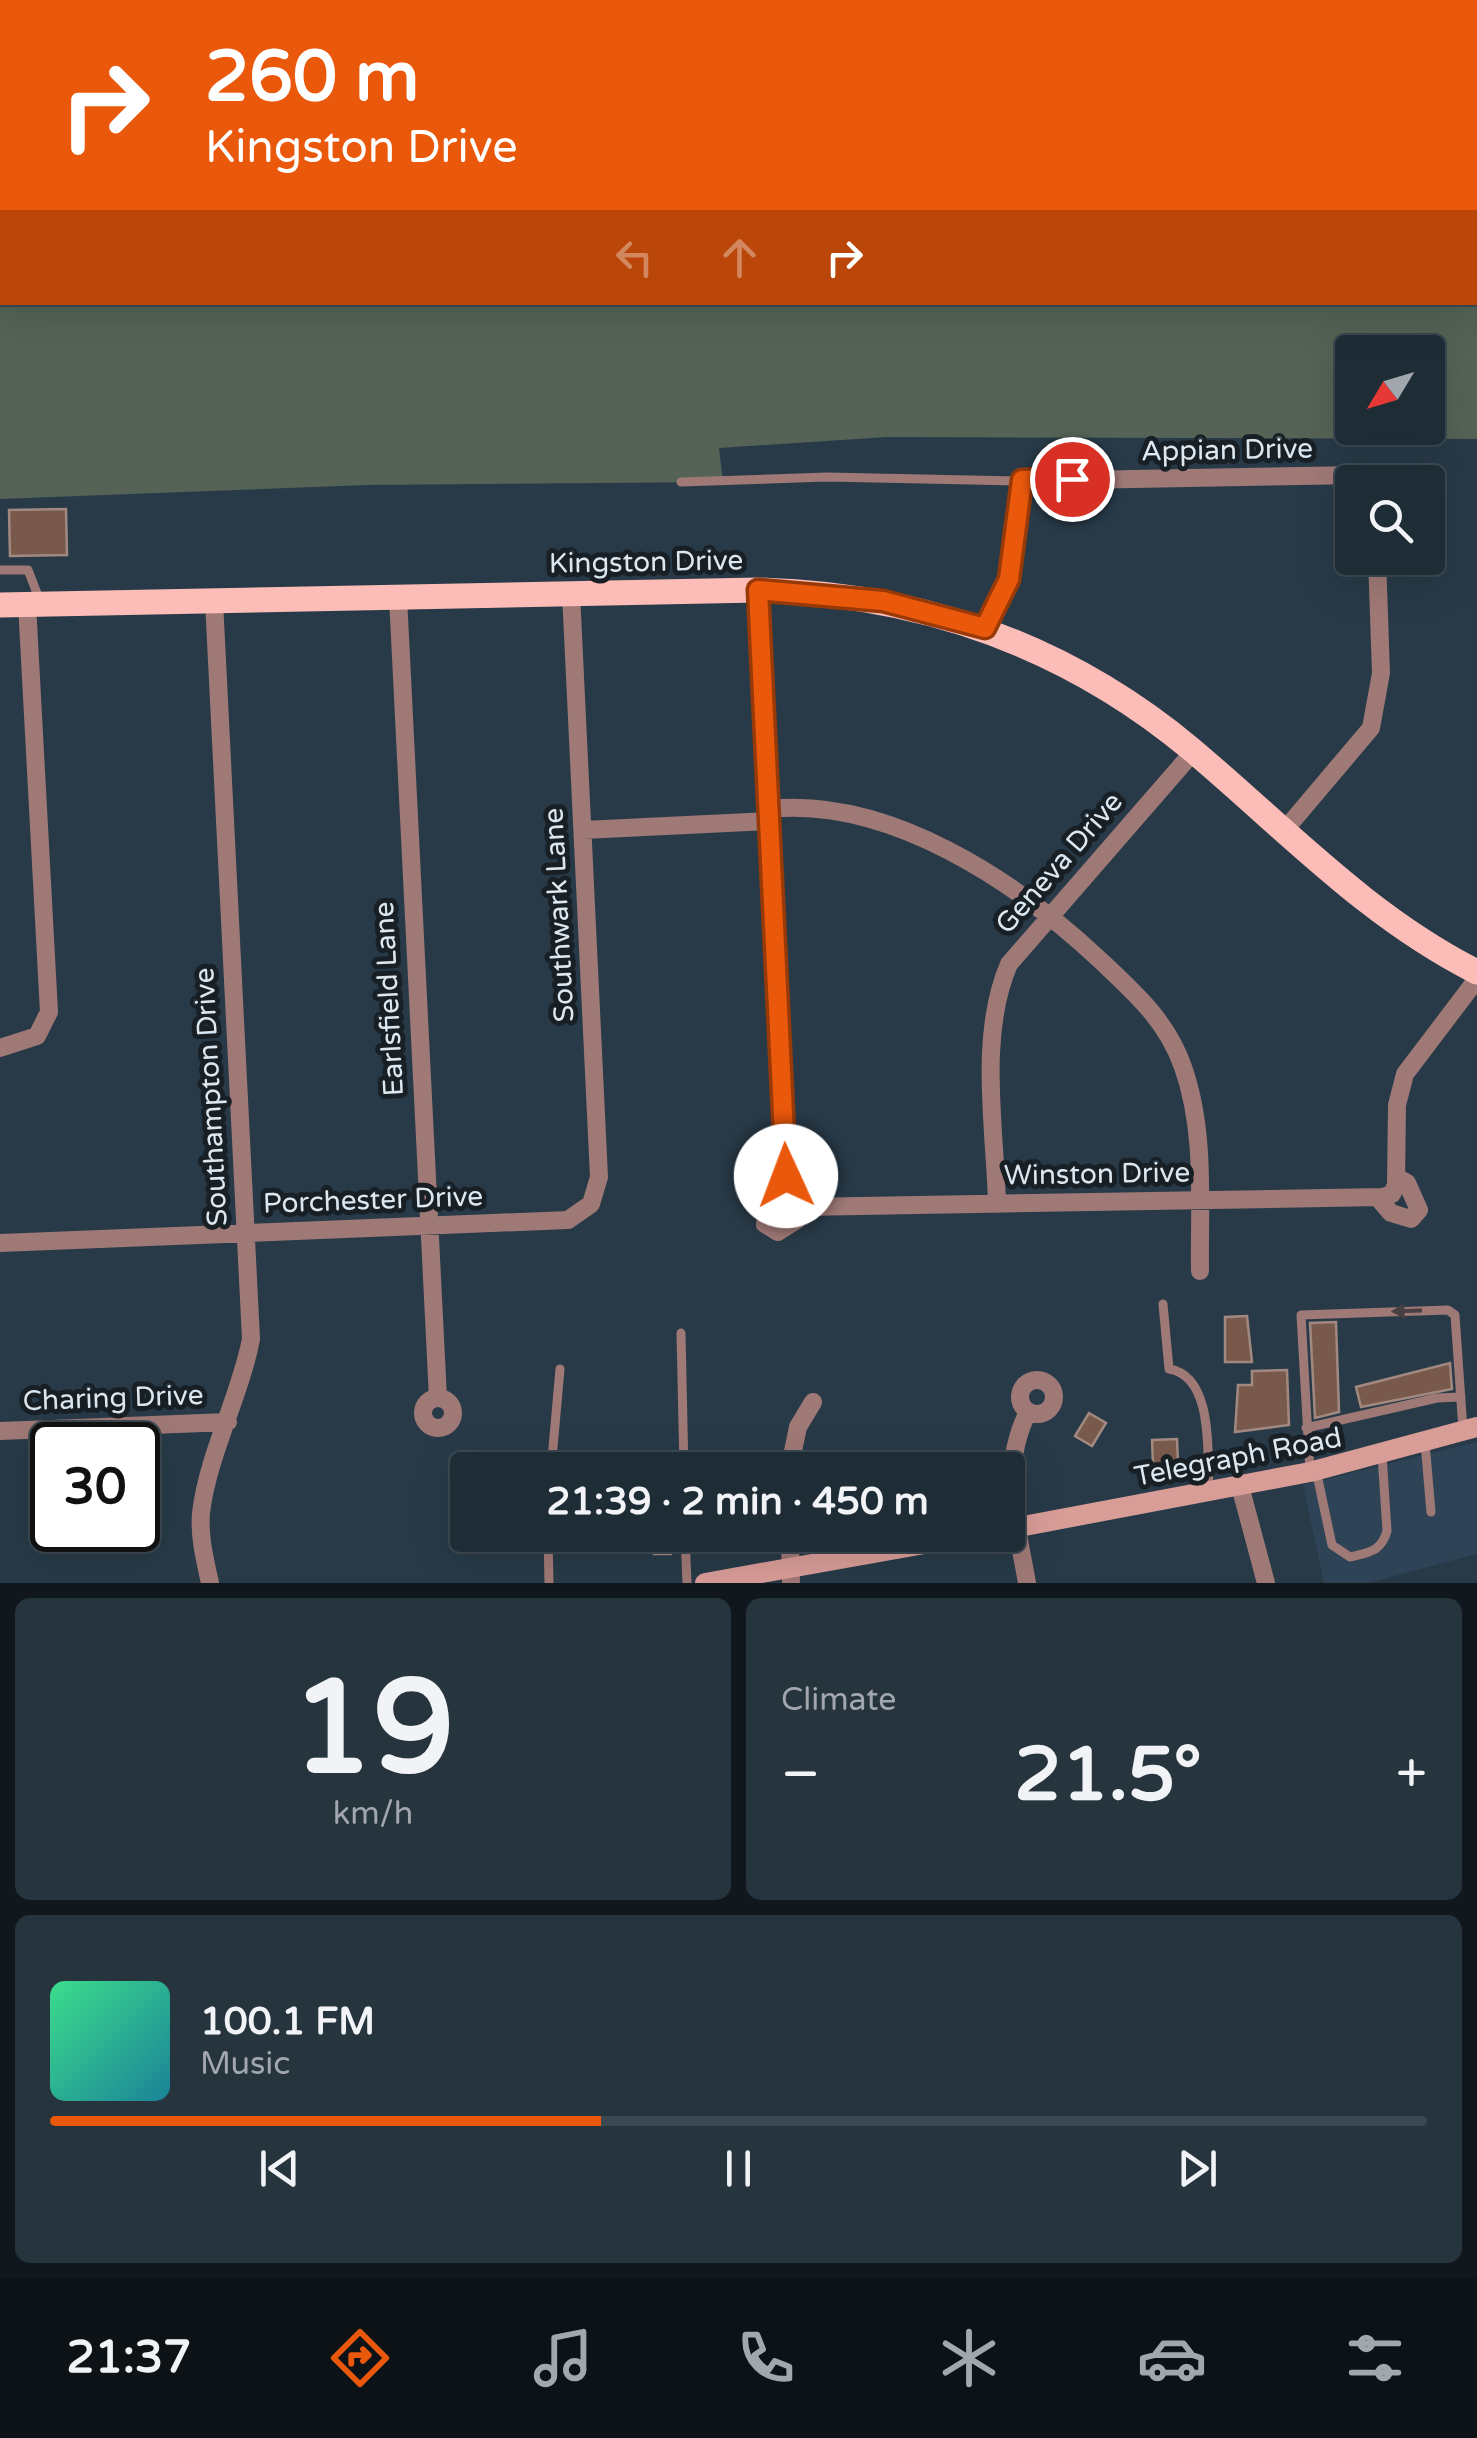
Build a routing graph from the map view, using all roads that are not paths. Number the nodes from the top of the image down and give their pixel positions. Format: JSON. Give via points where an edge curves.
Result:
{"nodes":[{"id":1,"x":1335,"y":475,"type":"edge"},
{"id":2,"x":1022,"y":480,"type":"junction"},
{"id":3,"x":681,"y":482,"type":"dead end"},
{"id":4,"x":0,"y":570,"type":"edge"},
{"id":5,"x":1378,"y":575,"type":"edge"},
{"id":6,"x":758,"y":590,"type":"junction"},
{"id":7,"x":571,"y":594,"type":"junction"},
{"id":8,"x":398,"y":597,"type":"junction"},
{"id":9,"x":214,"y":601,"type":"junction"},
{"id":10,"x":34,"y":604,"type":"junction"},
{"id":11,"x":0,"y":605,"type":"edge"},
{"id":12,"x":985,"y":628,"type":"junction"},
{"id":13,"x":1194,"y":751,"type":"junction"},
{"id":14,"x":770,"y":815,"type":"junction"},
{"id":15,"x":583,"y":830,"type":"junction"},
{"id":16,"x":1282,"y":832,"type":"junction"},
{"id":17,"x":1048,"y":914,"type":"junction"},
{"id":18,"x":1477,"y":976,"type":"edge"},
{"id":19,"x":0,"y":1048,"type":"edge"},
{"id":20,"x":788,"y":1188,"type":"junction"},
{"id":21,"x":1199,"y":1199,"type":"junction"},
{"id":22,"x":997,"y":1204,"type":"junction"},
{"id":23,"x":803,"y":1207,"type":"junction"},
{"id":24,"x":568,"y":1220,"type":"joint"},
{"id":25,"x":428,"y":1224,"type":"junction"},
{"id":26,"x":245,"y":1233,"type":"junction"},
{"id":27,"x":0,"y":1243,"type":"edge"},
{"id":28,"x":1200,"y":1272,"type":"dead end"},
{"id":29,"x":1163,"y":1304,"type":"dead end"},
{"id":30,"x":680,"y":1333,"type":"dead end"},
{"id":31,"x":560,"y":1369,"type":"dead end"},
{"id":32,"x":1461,"y":1397,"type":"junction"},
{"id":33,"x":438,"y":1398,"type":"dead end"},
{"id":34,"x":812,"y":1402,"type":"dead end"},
{"id":35,"x":1028,"y":1412,"type":"dead end"},
{"id":36,"x":228,"y":1422,"type":"junction"},
{"id":37,"x":1306,"y":1428,"type":"junction"},
{"id":38,"x":0,"y":1430,"type":"edge"},
{"id":39,"x":1470,"y":1430,"type":"edge"},
{"id":40,"x":1426,"y":1444,"type":"junction"},
{"id":41,"x":553,"y":1452,"type":"edge"},
{"id":42,"x":683,"y":1452,"type":"edge"},
{"id":43,"x":793,"y":1452,"type":"edge"},
{"id":44,"x":1013,"y":1452,"type":"edge"},
{"id":45,"x":1382,"y":1455,"type":"junction"},
{"id":46,"x":1313,"y":1471,"type":"junction"},
{"id":47,"x":1240,"y":1486,"type":"junction"},
{"id":48,"x":1209,"y":1492,"type":"junction"},
{"id":49,"x":1430,"y":1512,"type":"dead end"},
{"id":50,"x":1025,"y":1526,"type":"edge"},
{"id":51,"x":548,"y":1552,"type":"edge"},
{"id":52,"x":686,"y":1552,"type":"edge"},
{"id":53,"x":897,"y":1552,"type":"edge"},
{"id":54,"x":1019,"y":1552,"type":"edge"},
{"id":55,"x":791,"y":1575,"type":"edge"},
{"id":56,"x":210,"y":1583,"type":"edge"},
{"id":57,"x":549,"y":1583,"type":"edge"},
{"id":58,"x":687,"y":1583,"type":"edge"},
{"id":59,"x":705,"y":1583,"type":"edge"},
{"id":60,"x":1027,"y":1583,"type":"edge"},
{"id":61,"x":1266,"y":1583,"type":"edge"}],
"edges":[{"from":1,"to":2,"type":"street","name":"Appian Drive"},
{"from":2,"to":3,"type":"lane"},
{"from":2,"to":12,"type":"street","via":[[1009,579]]},
{"from":4,"to":10,"type":"lane","via":[[28,570],[36,580]]},
{"from":5,"to":16,"type":"street","via":[[1381,673],[1371,728]]},
{"from":6,"to":7,"type":"main road","name":"Kingston Drive"},
{"from":6,"to":12,"type":"main road","name":"Kingston Drive","via":[[883,601]]},
{"from":6,"to":14,"type":"street"},
{"from":7,"to":8,"type":"main road","name":"Kingston Drive"},
{"from":7,"to":15,"type":"street","name":"Southwark Lane"},
{"from":8,"to":9,"type":"main road","name":"Kingston Drive"},
{"from":8,"to":25,"type":"street","name":"Earlsfield Lane"},
{"from":9,"to":10,"type":"main road","name":"Kingston Drive"},
{"from":9,"to":26,"type":"street","name":"Southampton Drive"},
{"from":10,"to":11,"type":"main road","name":"Kingston Drive"},
{"from":10,"to":19,"type":"street","via":[[49,1012],[36,1036]]},
{"from":12,"to":13,"type":"main road","name":"Kingston Drive","via":[[1086,675]]},
{"from":13,"to":16,"type":"main road","name":"Kingston Drive"},
{"from":13,"to":17,"type":"street","name":"Geneva Drive"},
{"from":14,"to":15,"type":"street"},
{"from":14,"to":17,"type":"street","via":[[791,807],[863,820],[949,850]]},
{"from":14,"to":20,"type":"street"},
{"from":15,"to":24,"type":"street","name":"Southwark Lane","via":[[600,1177],[591,1204]]},
{"from":16,"to":18,"type":"main road","name":"Kingston Drive","via":[[1394,924]]},
{"from":17,"to":21,"type":"street","via":[[1167,1030],[1193,1097]]},
{"from":17,"to":22,"type":"street","name":"Geneva Drive","via":[[1008,964],[997,992]]},
{"from":18,"to":21,"type":"street","name":"Winston Drive","via":[[1405,1074],[1389,1189]]},
{"from":20,"to":23,"type":"street"},
{"from":20,"to":23,"type":"street","via":[[768,1206],[765,1224],[787,1229]]},
{"from":21,"to":22,"type":"street","name":"Winston Drive"},
{"from":21,"to":28,"type":"street"},
{"from":22,"to":23,"type":"street","name":"Winston Drive"},
{"from":24,"to":25,"type":"street","name":"Porchester Drive"},
{"from":25,"to":26,"type":"street","name":"Porchester Drive"},
{"from":25,"to":33,"type":"street","name":"Earlsfield Lane"},
{"from":26,"to":27,"type":"street","name":"Porchester Drive"},
{"from":26,"to":36,"type":"street","name":"Southampton Drive","via":[[251,1338]]},
{"from":29,"to":48,"type":"lane","via":[[1169,1369],[1182,1371],[1205,1403]]},
{"from":30,"to":42,"type":"lane"},
{"from":31,"to":41,"type":"lane"},
{"from":32,"to":37,"type":"lane"},
{"from":32,"to":37,"type":"lane","one_way":true,"via":[[1456,1316],[1448,1310],[1302,1315]]},
{"from":32,"to":39,"type":"lane"},
{"from":34,"to":43,"type":"street"},
{"from":35,"to":44,"type":"street"},
{"from":36,"to":38,"type":"street","name":"Charing Drive"},
{"from":36,"to":56,"type":"street","name":"Southampton Drive","via":[[201,1511]]},
{"from":37,"to":46,"type":"lane"},
{"from":39,"to":40,"type":"main road","name":"Telegraph Road"},
{"from":40,"to":45,"type":"main road","name":"Telegraph Road"},
{"from":40,"to":49,"type":"lane"},
{"from":45,"to":46,"type":"main road","name":"Telegraph Road"},
{"from":45,"to":46,"type":"lane","via":[[1387,1532],[1376,1551],[1350,1557],[1332,1545]]},
{"from":46,"to":47,"type":"main road","name":"Telegraph Road"},
{"from":47,"to":48,"type":"main road","name":"Telegraph Road"},
{"from":47,"to":61,"type":"street"},
{"from":48,"to":50,"type":"main road","name":"Telegraph Road"},
{"from":51,"to":57,"type":"lane"},
{"from":52,"to":58,"type":"lane"},
{"from":53,"to":55,"type":"main road"},
{"from":54,"to":60,"type":"street"},
{"from":55,"to":59,"type":"main road"}]}
